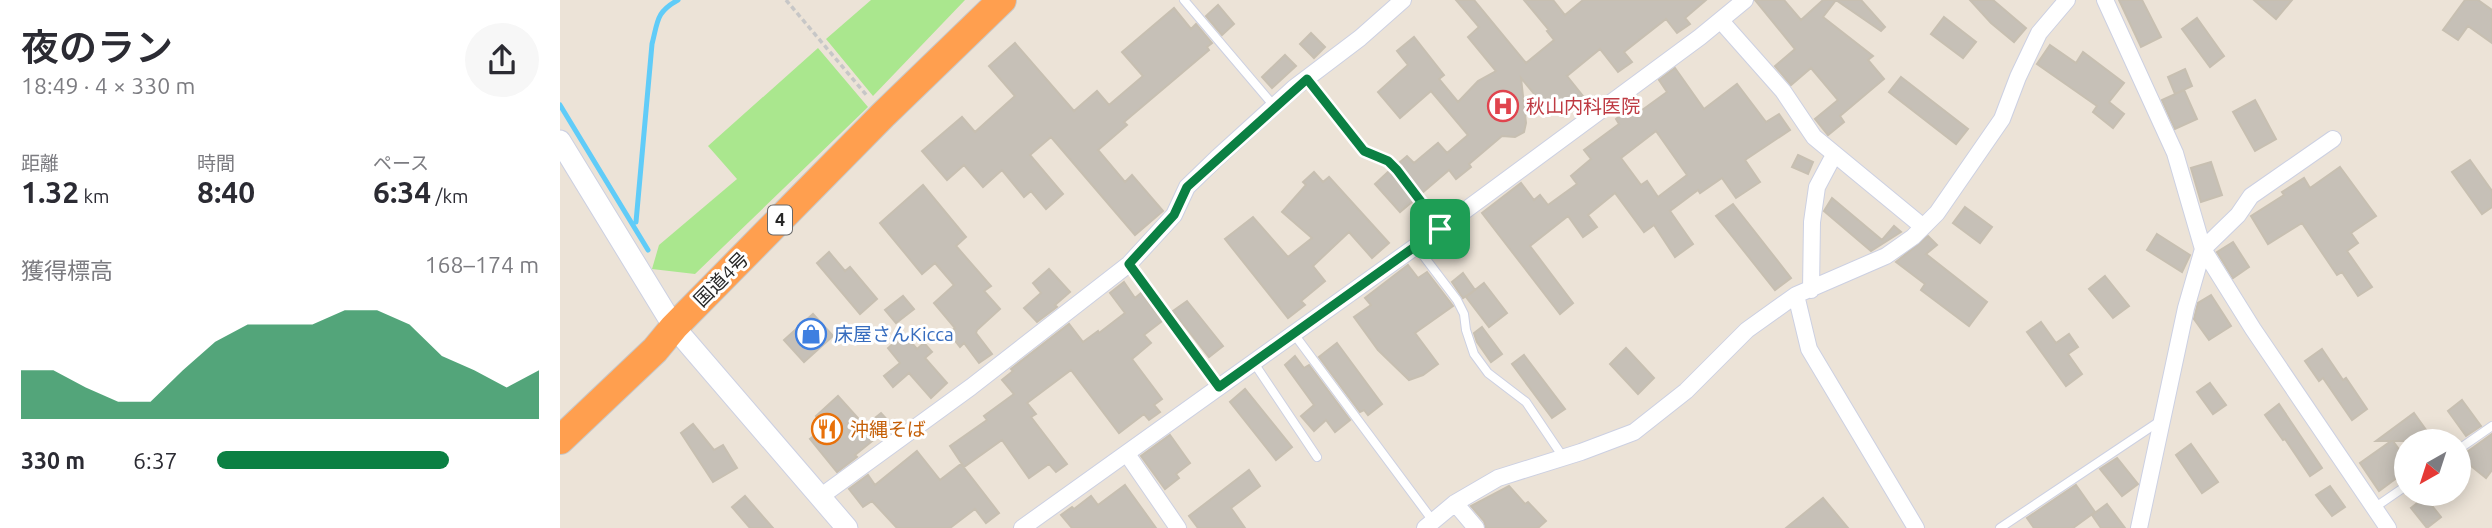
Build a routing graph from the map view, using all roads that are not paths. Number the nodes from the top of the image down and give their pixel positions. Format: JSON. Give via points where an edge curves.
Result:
{"nodes":[{"id":1,"x":1002,"y":0,"type":"edge"},
{"id":2,"x":1184,"y":0,"type":"edge"},
{"id":3,"x":1403,"y":0,"type":"edge"},
{"id":4,"x":1745,"y":0,"type":"edge"},
{"id":5,"x":2067,"y":0,"type":"edge"},
{"id":6,"x":2105,"y":0,"type":"edge"},
{"id":7,"x":1721,"y":21,"type":"junction"},
{"id":8,"x":1307,"y":79,"type":"junction"},
{"id":9,"x":1274,"y":106,"type":"junction"},
{"id":10,"x":2333,"y":139,"type":"dead end"},
{"id":11,"x":560,"y":141,"type":"edge"},
{"id":12,"x":1834,"y":155,"type":"junction"},
{"id":13,"x":1922,"y":226,"type":"junction"},
{"id":14,"x":1441,"y":228,"type":"junction"},
{"id":15,"x":1416,"y":246,"type":"junction"},
{"id":16,"x":2203,"y":249,"type":"junction"},
{"id":17,"x":1129,"y":264,"type":"junction"},
{"id":18,"x":1803,"y":292,"type":"junction"},
{"id":19,"x":674,"y":327,"type":"junction"},
{"id":20,"x":1294,"y":334,"type":"junction"},
{"id":21,"x":1254,"y":363,"type":"junction"},
{"id":22,"x":1219,"y":387,"type":"junction"},
{"id":23,"x":2162,"y":420,"type":"junction"},
{"id":24,"x":2492,"y":426,"type":"edge"},
{"id":25,"x":560,"y":440,"type":"edge"},
{"id":26,"x":2471,"y":441,"type":"edge"},
{"id":27,"x":1126,"y":454,"type":"junction"},
{"id":28,"x":1317,"y":457,"type":"dead end"},
{"id":29,"x":1563,"y":457,"type":"junction"},
{"id":30,"x":2394,"y":495,"type":"edge"},
{"id":31,"x":820,"y":497,"type":"junction"},
{"id":32,"x":1455,"y":503,"type":"junction"},
{"id":33,"x":2375,"y":508,"type":"junction"},
{"id":34,"x":1429,"y":525,"type":"edge"},
{"id":35,"x":847,"y":528,"type":"edge"},
{"id":36,"x":1022,"y":528,"type":"edge"},
{"id":37,"x":1178,"y":528,"type":"edge"},
{"id":38,"x":1476,"y":528,"type":"edge"},
{"id":39,"x":1916,"y":528,"type":"edge"},
{"id":40,"x":2000,"y":528,"type":"edge"},
{"id":41,"x":2139,"y":528,"type":"edge"},
{"id":42,"x":2388,"y":528,"type":"edge"}],
"edges":[{"from":1,"to":19,"type":"highway","name":"国道4号","number":"4"},
{"from":2,"to":9,"type":"lane"},
{"from":3,"to":8,"type":"street"},
{"from":4,"to":7,"type":"street"},
{"from":5,"to":13,"type":"street","via":[[2039,33],[2002,119],[1937,213]]},
{"from":6,"to":16,"type":"street","via":[[2175,153]]},
{"from":7,"to":12,"type":"street","via":[[1783,91],[1814,137]]},
{"from":7,"to":14,"type":"street"},
{"from":8,"to":9,"type":"street"},
{"from":8,"to":14,"type":"lane","via":[[1364,151],[1397,170]]},
{"from":9,"to":17,"type":"street","via":[[1187,187],[1174,215]]},
{"from":10,"to":16,"type":"street","via":[[2251,196]]},
{"from":11,"to":19,"type":"street"},
{"from":12,"to":13,"type":"street"},
{"from":12,"to":18,"type":"street","via":[[1817,187]]},
{"from":13,"to":18,"type":"street","via":[[1886,256]]},
{"from":14,"to":15,"type":"street"},
{"from":15,"to":20,"type":"street"},
{"from":15,"to":29,"type":"lane","via":[[1464,313],[1474,354],[1488,373],[1525,402]]},
{"from":16,"to":23,"type":"street"},
{"from":16,"to":33,"type":"street"},
{"from":17,"to":22,"type":"lane"},
{"from":17,"to":31,"type":"street"},
{"from":18,"to":29,"type":"street","via":[[1747,330],[1686,391],[1634,432]]},
{"from":18,"to":39,"type":"street","via":[[1808,349]]},
{"from":19,"to":25,"type":"highway","name":"国道4号","number":"4"},
{"from":19,"to":31,"type":"street"},
{"from":20,"to":21,"type":"street"},
{"from":20,"to":34,"type":"lane"},
{"from":21,"to":22,"type":"street"},
{"from":21,"to":28,"type":"lane"},
{"from":22,"to":27,"type":"street"},
{"from":23,"to":40,"type":"lane"},
{"from":23,"to":41,"type":"street"},
{"from":24,"to":26,"type":"lane"},
{"from":27,"to":36,"type":"street"},
{"from":27,"to":37,"type":"street"},
{"from":29,"to":32,"type":"street","via":[[1497,478]]},
{"from":30,"to":33,"type":"lane"},
{"from":31,"to":35,"type":"street"},
{"from":32,"to":34,"type":"street"},
{"from":32,"to":38,"type":"street"},
{"from":33,"to":42,"type":"street"}]}
